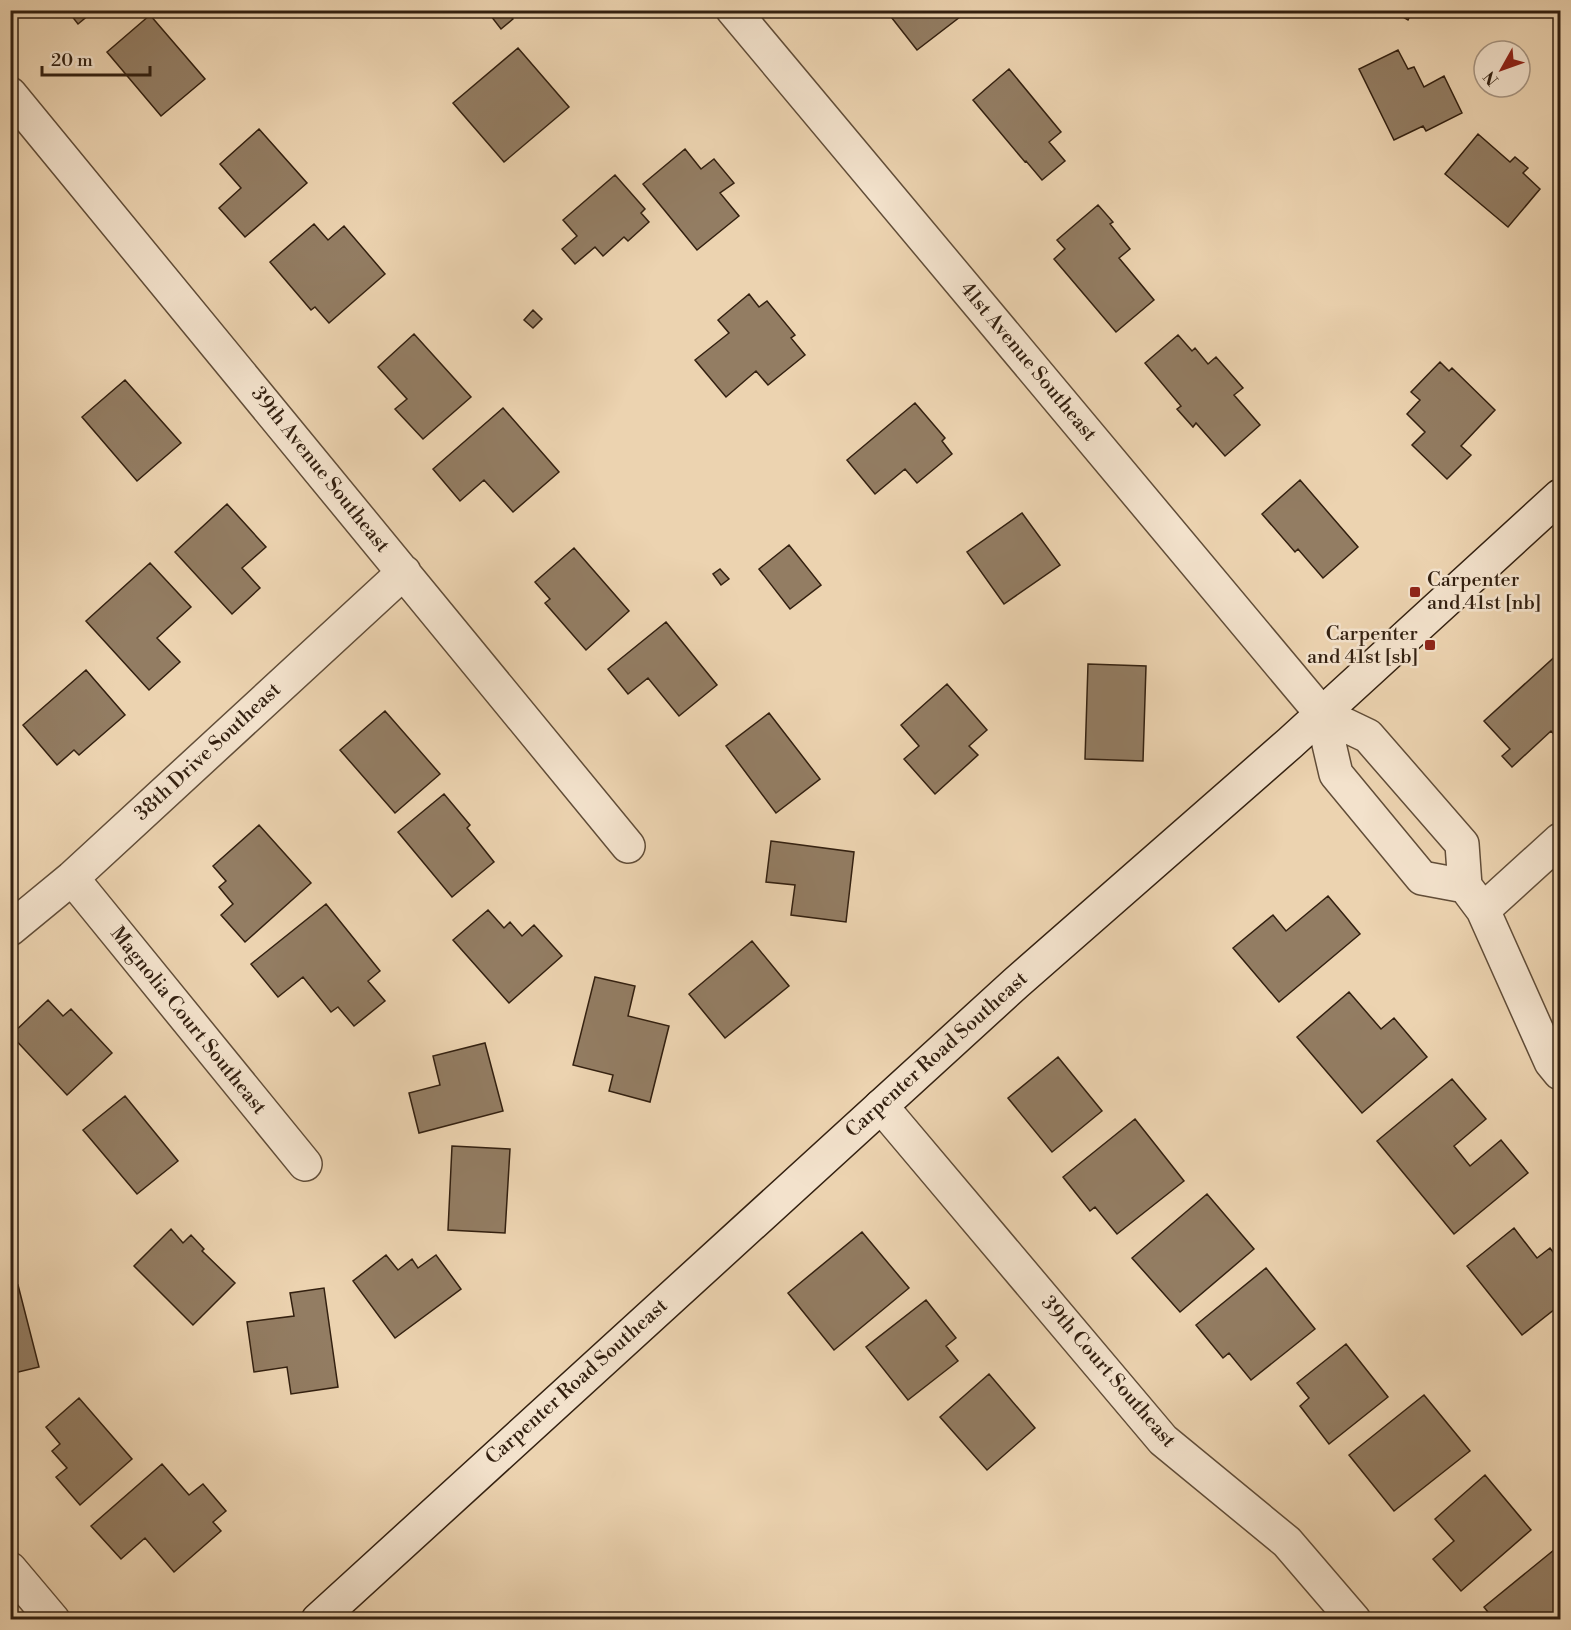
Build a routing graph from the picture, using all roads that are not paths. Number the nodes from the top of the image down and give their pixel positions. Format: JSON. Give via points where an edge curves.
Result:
{"nodes":[{"id":1,"x":733,"y":10,"type":"edge"},
{"id":2,"x":10,"y":94,"type":"edge"},
{"id":3,"x":1560,"y":496,"type":"edge"},
{"id":4,"x":404,"y":572,"type":"junction"},
{"id":5,"x":1322,"y":714,"type":"junction"},
{"id":6,"x":1560,"y":840,"type":"edge"},
{"id":7,"x":628,"y":846,"type":"dead end"},
{"id":8,"x":72,"y":878,"type":"junction"},
{"id":9,"x":1474,"y":898,"type":"junction"},
{"id":10,"x":10,"y":929,"type":"edge"},
{"id":11,"x":1560,"y":1073,"type":"edge"},
{"id":12,"x":881,"y":1106,"type":"junction"},
{"id":13,"x":305,"y":1164,"type":"dead end"},
{"id":14,"x":10,"y":1569,"type":"edge"},
{"id":15,"x":53,"y":1620,"type":"edge"},
{"id":16,"x":318,"y":1620,"type":"edge"},
{"id":17,"x":1354,"y":1620,"type":"edge"}],
"edges":[{"from":1,"to":5,"type":"street","name":"41st Avenue Southeast"},
{"from":2,"to":4,"type":"street","name":"39th Avenue Southeast"},
{"from":3,"to":5,"type":"street","name":"Carpenter Road Southeast"},
{"from":4,"to":7,"type":"street","name":"39th Avenue Southeast"},
{"from":4,"to":8,"type":"street","name":"38th Drive Southeast"},
{"from":5,"to":9,"type":"street","name":"41st Avenue Southeast","via":[[1368,736],[1462,844]]},
{"from":5,"to":9,"type":"street","name":"41st Avenue Southeast","via":[[1336,774],[1422,878]]},
{"from":5,"to":12,"type":"street","name":"Carpenter Road Southeast"},
{"from":6,"to":9,"type":"street"},
{"from":8,"to":10,"type":"street","name":"38th Drive Southeast"},
{"from":8,"to":13,"type":"street","name":"Magnolia Court Southeast"},
{"from":9,"to":11,"type":"street","name":"41st Avenue Southeast","via":[[1551,1062]]},
{"from":12,"to":16,"type":"street","name":"Carpenter Road Southeast"},
{"from":12,"to":17,"type":"street","name":"39th Court Southeast","via":[[1163,1440],[1287,1542]]},
{"from":14,"to":15,"type":"street"}]}
